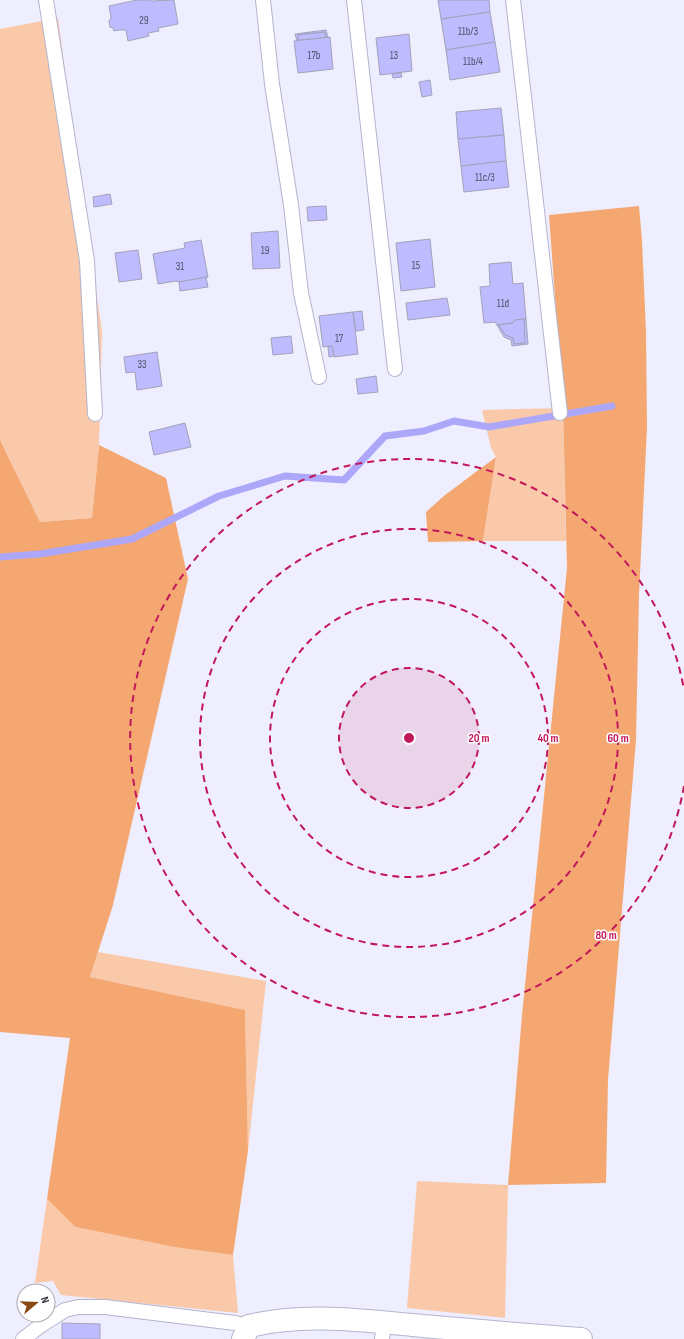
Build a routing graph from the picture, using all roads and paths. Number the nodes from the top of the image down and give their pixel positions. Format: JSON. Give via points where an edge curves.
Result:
{"nodes":[{"id":1,"x":46,"y":0,"type":"edge"},
{"id":2,"x":263,"y":0,"type":"edge"},
{"id":3,"x":354,"y":0,"type":"edge"},
{"id":4,"x":513,"y":0,"type":"edge"},
{"id":5,"x":395,"y":369,"type":"dead end"},
{"id":6,"x":319,"y":377,"type":"dead end"},
{"id":7,"x":560,"y":413,"type":"dead end"},
{"id":8,"x":95,"y":414,"type":"dead end"},
{"id":9,"x":383,"y":1331,"type":"edge"},
{"id":10,"x":246,"y":1332,"type":"edge"},
{"id":11,"x":23,"y":1339,"type":"edge"},
{"id":12,"x":582,"y":1339,"type":"edge"}],
"edges":[{"from":1,"to":8,"type":"lane","via":[[87,261]]},
{"from":2,"to":6,"type":"lane","via":[[301,293]]},
{"from":3,"to":5,"type":"lane"},
{"from":4,"to":7,"type":"lane"},
{"from":9,"to":10,"type":"street","via":[[344,1318],[270,1321]]},
{"from":9,"to":12,"type":"street"},
{"from":10,"to":11,"type":"lane","via":[[235,1323],[104,1307],[78,1307],[64,1310]]}]}
